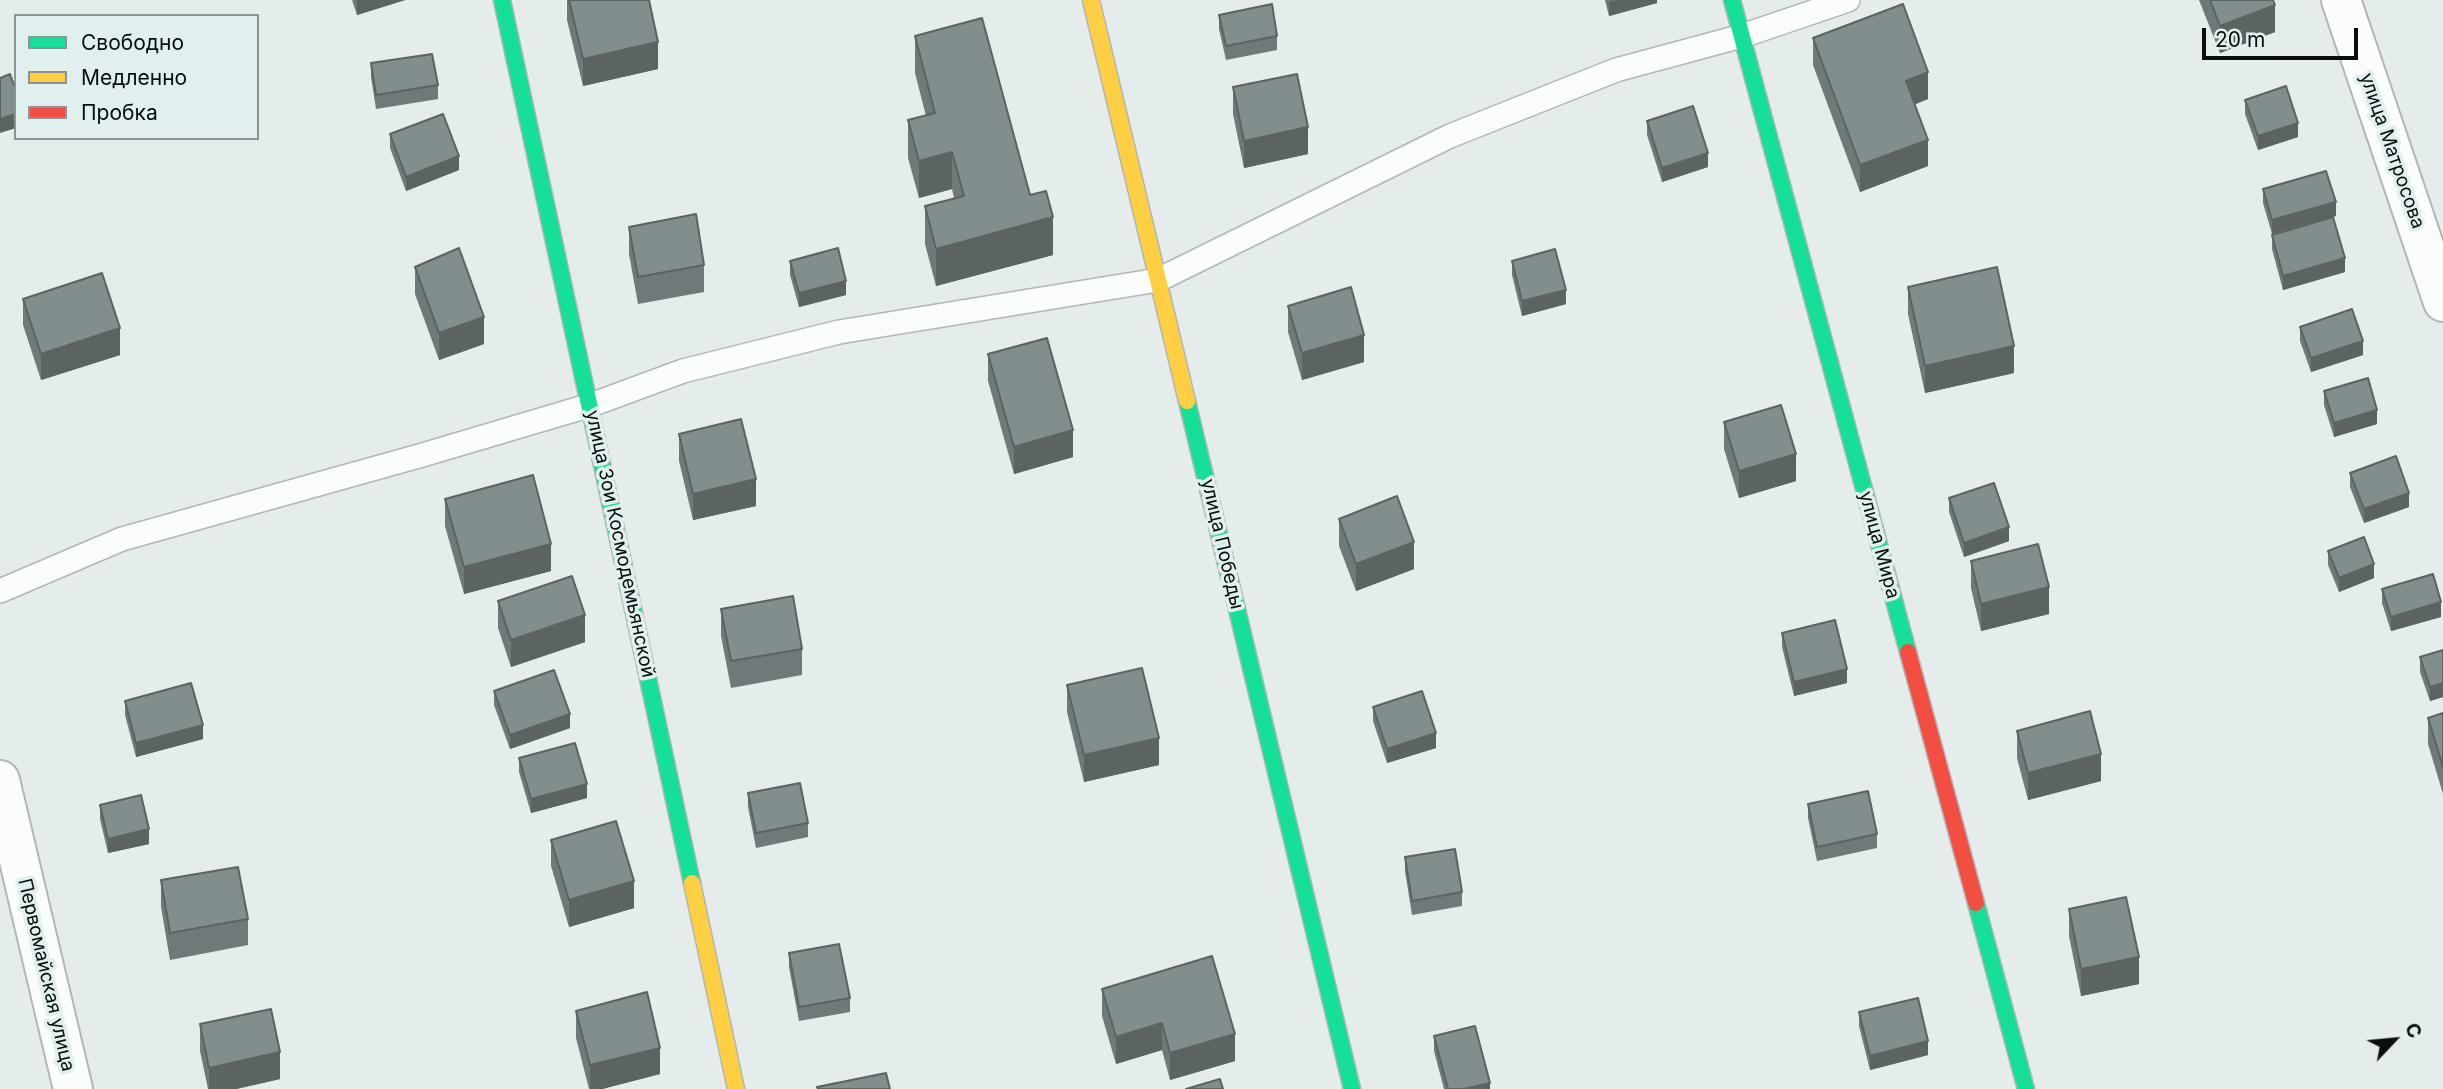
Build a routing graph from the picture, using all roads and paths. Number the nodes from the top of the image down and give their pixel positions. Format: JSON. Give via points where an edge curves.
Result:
{"nodes":[{"id":1,"x":502,"y":0,"type":"edge"},
{"id":2,"x":1091,"y":0,"type":"edge"},
{"id":3,"x":1732,"y":0,"type":"edge"},
{"id":4,"x":1848,"y":0,"type":"edge"},
{"id":5,"x":2341,"y":0,"type":"edge"},
{"id":6,"x":1742,"y":36,"type":"junction"},
{"id":7,"x":1158,"y":280,"type":"junction"},
{"id":8,"x":2443,"y":302,"type":"edge"},
{"id":9,"x":591,"y":405,"type":"junction"},
{"id":10,"x":0,"y":591,"type":"edge"},
{"id":11,"x":0,"y":780,"type":"edge"},
{"id":12,"x":73,"y":1089,"type":"edge"},
{"id":13,"x":736,"y":1089,"type":"edge"},
{"id":14,"x":1352,"y":1089,"type":"edge"},
{"id":15,"x":2026,"y":1089,"type":"edge"}],
"edges":[{"from":1,"to":9,"type":"street","name":"улица Зои Космодемьянской"},
{"from":2,"to":7,"type":"street","name":"улица Победы"},
{"from":3,"to":6,"type":"street","name":"улица Мира"},
{"from":4,"to":6,"type":"lane"},
{"from":5,"to":8,"type":"street","name":"улица Матросова"},
{"from":6,"to":7,"type":"lane","via":[[1616,70],[1450,136]]},
{"from":6,"to":15,"type":"street","name":"улица Мира"},
{"from":7,"to":9,"type":"lane","via":[[839,332],[682,371]]},
{"from":7,"to":14,"type":"street","name":"улица Победы"},
{"from":9,"to":10,"type":"lane","via":[[122,539]]},
{"from":9,"to":13,"type":"street","name":"улица Зои Космодемьянской"},
{"from":11,"to":12,"type":"street","name":"Первомайская улица"}]}
